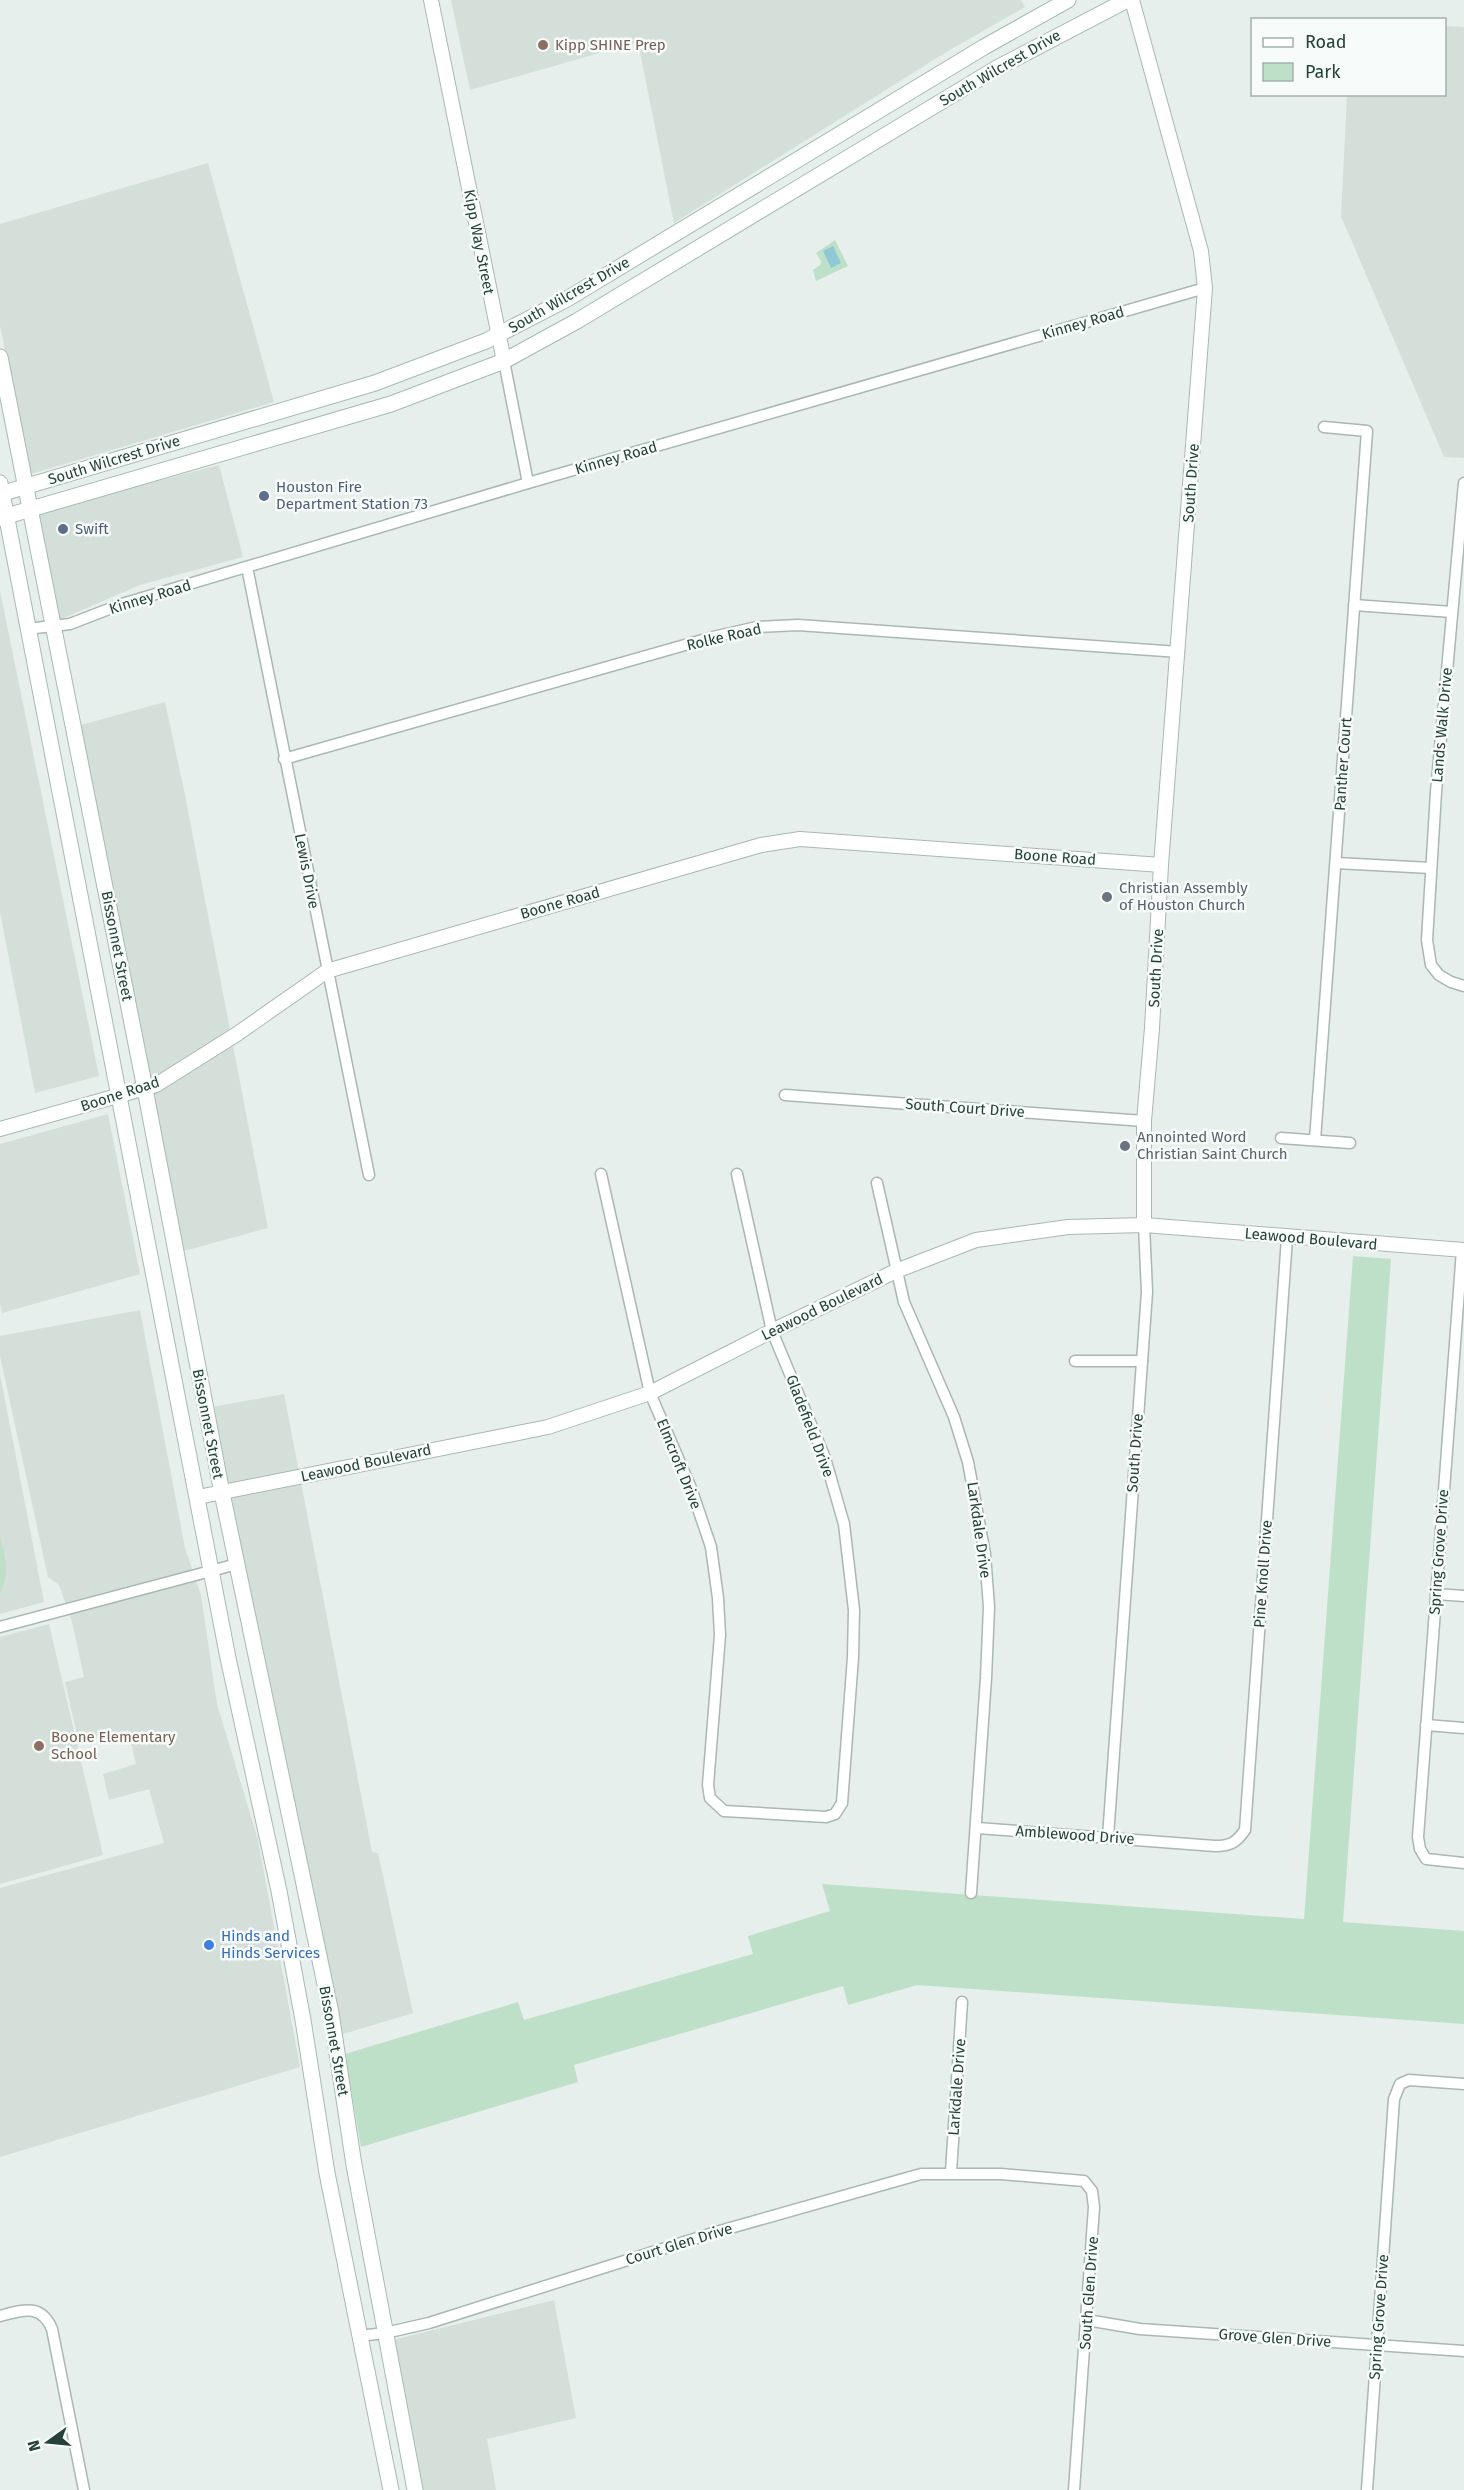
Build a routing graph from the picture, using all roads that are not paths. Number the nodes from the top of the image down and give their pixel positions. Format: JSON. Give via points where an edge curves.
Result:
{"nodes":[{"id":1,"x":431,"y":0,"type":"edge"},
{"id":2,"x":1068,"y":0,"type":"edge"},
{"id":3,"x":1127,"y":0,"type":"edge"},
{"id":4,"x":1132,"y":0,"type":"edge"},
{"id":5,"x":984,"y":47,"type":"junction"},
{"id":6,"x":997,"y":68,"type":"junction"},
{"id":7,"x":865,"y":119,"type":"junction"},
{"id":8,"x":879,"y":139,"type":"junction"},
{"id":9,"x":745,"y":191,"type":"junction"},
{"id":10,"x":758,"y":211,"type":"junction"},
{"id":11,"x":1205,"y":288,"type":"junction"},
{"id":12,"x":498,"y":335,"type":"junction"},
{"id":13,"x":0,"y":357,"type":"edge"},
{"id":14,"x":504,"y":361,"type":"junction"},
{"id":15,"x":237,"y":424,"type":"junction"},
{"id":16,"x":1323,"y":427,"type":"dead end"},
{"id":17,"x":248,"y":447,"type":"junction"},
{"id":18,"x":528,"y":483,"type":"junction"},
{"id":19,"x":1463,"y":484,"type":"edge"},
{"id":20,"x":25,"y":487,"type":"junction"},
{"id":21,"x":1,"y":490,"type":"edge"},
{"id":22,"x":29,"y":509,"type":"junction"},
{"id":23,"x":3,"y":517,"type":"edge"},
{"id":24,"x":247,"y":567,"type":"junction"},
{"id":25,"x":1354,"y":605,"type":"junction"},
{"id":26,"x":1452,"y":612,"type":"junction"},
{"id":27,"x":53,"y":627,"type":"junction"},
{"id":28,"x":27,"y":629,"type":"junction"},
{"id":29,"x":1179,"y":652,"type":"junction"},
{"id":30,"x":75,"y":735,"type":"junction"},
{"id":31,"x":49,"y":740,"type":"junction"},
{"id":32,"x":284,"y":759,"type":"junction"},
{"id":33,"x":1336,"y":863,"type":"junction"},
{"id":34,"x":1161,"y":865,"type":"junction"},
{"id":35,"x":1431,"y":868,"type":"junction"},
{"id":36,"x":327,"y":971,"type":"junction"},
{"id":37,"x":1464,"y":986,"type":"edge"},
{"id":38,"x":145,"y":1089,"type":"junction"},
{"id":39,"x":785,"y":1095,"type":"dead end"},
{"id":40,"x":119,"y":1097,"type":"junction"},
{"id":41,"x":1144,"y":1121,"type":"junction"},
{"id":42,"x":0,"y":1129,"type":"edge"},
{"id":43,"x":1281,"y":1138,"type":"dead end"},
{"id":44,"x":1316,"y":1140,"type":"junction"},
{"id":45,"x":1350,"y":1143,"type":"dead end"},
{"id":46,"x":601,"y":1174,"type":"dead end"},
{"id":47,"x":737,"y":1174,"type":"dead end"},
{"id":48,"x":369,"y":1175,"type":"dead end"},
{"id":49,"x":877,"y":1183,"type":"dead end"},
{"id":50,"x":1144,"y":1225,"type":"junction"},
{"id":51,"x":1287,"y":1238,"type":"junction"},
{"id":52,"x":1463,"y":1250,"type":"edge"},
{"id":53,"x":896,"y":1271,"type":"junction"},
{"id":54,"x":772,"y":1330,"type":"junction"},
{"id":55,"x":1142,"y":1360,"type":"junction"},
{"id":56,"x":1075,"y":1361,"type":"dead end"},
{"id":57,"x":650,"y":1394,"type":"junction"},
{"id":58,"x":222,"y":1492,"type":"junction"},
{"id":59,"x":198,"y":1497,"type":"junction"},
{"id":60,"x":237,"y":1564,"type":"junction"},
{"id":61,"x":212,"y":1569,"type":"junction"},
{"id":62,"x":1436,"y":1594,"type":"junction"},
{"id":63,"x":1464,"y":1596,"type":"edge"},
{"id":64,"x":0,"y":1627,"type":"edge"},
{"id":65,"x":1426,"y":1725,"type":"junction"},
{"id":66,"x":1464,"y":1728,"type":"edge"},
{"id":67,"x":274,"y":1748,"type":"junction"},
{"id":68,"x":248,"y":1755,"type":"junction"},
{"id":69,"x":710,"y":1757,"type":"joint"},
{"id":70,"x":977,"y":1828,"type":"junction"},
{"id":71,"x":1108,"y":1837,"type":"junction"},
{"id":72,"x":1172,"y":1843,"type":"joint"},
{"id":73,"x":1464,"y":1863,"type":"edge"},
{"id":74,"x":971,"y":1893,"type":"dead end"},
{"id":75,"x":962,"y":2002,"type":"dead end"},
{"id":76,"x":1464,"y":2084,"type":"edge"},
{"id":77,"x":951,"y":2172,"type":"junction"},
{"id":78,"x":1001,"y":2174,"type":"joint"},
{"id":79,"x":0,"y":2316,"type":"edge"},
{"id":80,"x":1087,"y":2320,"type":"junction"},
{"id":81,"x":385,"y":2333,"type":"junction"},
{"id":82,"x":360,"y":2336,"type":"junction"},
{"id":83,"x":1377,"y":2344,"type":"junction"},
{"id":84,"x":1464,"y":2350,"type":"edge"},
{"id":85,"x":84,"y":2490,"type":"edge"},
{"id":86,"x":391,"y":2490,"type":"edge"},
{"id":87,"x":415,"y":2490,"type":"edge"},
{"id":88,"x":1074,"y":2490,"type":"edge"},
{"id":89,"x":1367,"y":2490,"type":"edge"}],
"edges":[{"from":1,"to":12,"type":"street","name":"Kipp Way Street"},
{"from":2,"to":5,"type":"main road","name":"South Wilcrest Drive"},
{"from":3,"to":6,"type":"main road","name":"South Wilcrest Drive"},
{"from":4,"to":11,"type":"street","name":"South Drive","via":[[1201,250]]},
{"from":5,"to":6,"type":"main road"},
{"from":5,"to":7,"type":"main road","name":"South Wilcrest Drive"},
{"from":6,"to":8,"type":"main road","name":"South Wilcrest Drive"},
{"from":7,"to":8,"type":"main road"},
{"from":7,"to":9,"type":"main road","name":"South Wilcrest Drive"},
{"from":8,"to":10,"type":"main road","name":"South Wilcrest Drive"},
{"from":9,"to":10,"type":"main road"},
{"from":9,"to":12,"type":"main road","name":"South Wilcrest Drive","via":[[567,299]]},
{"from":10,"to":14,"type":"main road","name":"South Wilcrest Drive"},
{"from":11,"to":18,"type":"street","name":"Kinney Road"},
{"from":11,"to":29,"type":"street","name":"South Drive"},
{"from":12,"to":14,"type":"street","name":"Kipp Way Street"},
{"from":12,"to":15,"type":"main road","name":"South Wilcrest Drive","via":[[397,376]]},
{"from":13,"to":20,"type":"main road","name":"Bissonnet Street"},
{"from":14,"to":17,"type":"main road","name":"South Wilcrest Drive","via":[[391,404]]},
{"from":14,"to":18,"type":"street","name":"Kipp Way Street"},
{"from":15,"to":17,"type":"main road"},
{"from":15,"to":20,"type":"main road","name":"South Wilcrest Drive"},
{"from":16,"to":25,"type":"street","name":"Panther Court","via":[[1367,431]]},
{"from":17,"to":22,"type":"main road","name":"South Wilcrest Drive"},
{"from":18,"to":24,"type":"street","name":"Kinney Road"},
{"from":19,"to":26,"type":"street","name":"Lands Walk Drive"},
{"from":20,"to":21,"type":"main road","name":"South Wilcrest Drive"},
{"from":20,"to":22,"type":"main road","name":"Bissonnet Street"},
{"from":21,"to":23,"type":"main road","name":"Bissonnet Street"},
{"from":22,"to":23,"type":"main road","name":"South Wilcrest Drive"},
{"from":22,"to":27,"type":"main road","name":"Bissonnet Street"},
{"from":23,"to":28,"type":"main road","name":"Bissonnet Street"},
{"from":24,"to":27,"type":"street","name":"Kinney Road"},
{"from":24,"to":32,"type":"street","name":"Lewis Drive"},
{"from":25,"to":26,"type":"street"},
{"from":25,"to":33,"type":"street","name":"Panther Court"},
{"from":26,"to":35,"type":"street","name":"Lands Walk Drive"},
{"from":27,"to":28,"type":"street","name":"Kinney Road"},
{"from":27,"to":30,"type":"main road","name":"Bissonnet Street"},
{"from":28,"to":31,"type":"main road","name":"Bissonnet Street"},
{"from":29,"to":32,"type":"street","name":"Rolke Road","via":[[798,625],[757,627]]},
{"from":29,"to":34,"type":"street","name":"South Drive"},
{"from":30,"to":31,"type":"main road"},
{"from":30,"to":38,"type":"main road","name":"Bissonnet Street"},
{"from":31,"to":40,"type":"main road","name":"Bissonnet Street"},
{"from":32,"to":36,"type":"street","name":"Lewis Drive"},
{"from":33,"to":35,"type":"street"},
{"from":33,"to":44,"type":"street","name":"Panther Court"},
{"from":34,"to":36,"type":"street","name":"Boone Road","via":[[800,839],[760,845]]},
{"from":34,"to":41,"type":"street","name":"South Drive"},
{"from":35,"to":37,"type":"street","name":"Lands Walk Drive","via":[[1427,940],[1431,965],[1439,975]]},
{"from":36,"to":38,"type":"street","name":"Boone Road","via":[[237,1034]]},
{"from":36,"to":48,"type":"street","name":"Lewis Drive"},
{"from":38,"to":40,"type":"street","name":"Boone Road"},
{"from":38,"to":58,"type":"main road","name":"Bissonnet Street"},
{"from":39,"to":41,"type":"street","name":"South Court Drive"},
{"from":40,"to":42,"type":"street","name":"Boone Road"},
{"from":40,"to":59,"type":"main road","name":"Bissonnet Street"},
{"from":41,"to":50,"type":"street","name":"South Drive"},
{"from":43,"to":44,"type":"street"},
{"from":44,"to":45,"type":"street"},
{"from":46,"to":57,"type":"street","name":"Elmcroft Drive"},
{"from":47,"to":54,"type":"street","name":"Gladefield Drive"},
{"from":49,"to":53,"type":"street","name":"Larkdale Drive"},
{"from":50,"to":51,"type":"street","name":"Leawood Boulevard"},
{"from":50,"to":53,"type":"street","name":"Leawood Boulevard","via":[[1068,1227],[976,1240]]},
{"from":50,"to":55,"type":"street","name":"South Drive","via":[[1147,1292]]},
{"from":51,"to":52,"type":"street","name":"Leawood Boulevard"},
{"from":51,"to":72,"type":"street","name":"Pine Knoll Drive","via":[[1245,1830],[1237,1842],[1227,1846]]},
{"from":52,"to":62,"type":"street","name":"Spring Grove Drive"},
{"from":53,"to":54,"type":"street","name":"Leawood Boulevard"},
{"from":53,"to":70,"type":"street","name":"Larkdale Drive","via":[[904,1302],[954,1417],[968,1462],[985,1554],[989,1607]]},
{"from":54,"to":57,"type":"street","name":"Leawood Boulevard"},
{"from":54,"to":69,"type":"street","name":"Gladefield Drive","via":[[825,1458],[844,1524],[854,1610],[842,1803],[835,1814],[826,1817],[724,1811],[710,1798]]},
{"from":55,"to":56,"type":"street"},
{"from":55,"to":71,"type":"street","name":"South Drive"},
{"from":57,"to":58,"type":"street","name":"Leawood Boulevard","via":[[537,1429]]},
{"from":57,"to":69,"type":"street","name":"Elmcroft Drive","via":[[691,1488],[711,1546],[720,1635]]},
{"from":58,"to":59,"type":"street","name":"Leawood Boulevard"},
{"from":58,"to":60,"type":"main road","name":"Bissonnet Street"},
{"from":59,"to":61,"type":"main road","name":"Bissonnet Street"},
{"from":60,"to":61,"type":"street"},
{"from":60,"to":67,"type":"main road","name":"Bissonnet Street"},
{"from":61,"to":64,"type":"street"},
{"from":61,"to":68,"type":"main road","name":"Bissonnet Street"},
{"from":62,"to":63,"type":"street"},
{"from":62,"to":65,"type":"street","name":"Spring Grove Drive"},
{"from":65,"to":66,"type":"street"},
{"from":65,"to":73,"type":"street","name":"Spring Grove Drive","via":[[1418,1837],[1426,1859]]},
{"from":67,"to":68,"type":"main road"},
{"from":67,"to":81,"type":"main road","name":"Bissonnet Street","via":[[331,2013]]},
{"from":68,"to":82,"type":"main road","name":"Bissonnet Street","via":[[279,1891],[327,2173]]},
{"from":70,"to":71,"type":"street","name":"Amblewood Drive"},
{"from":70,"to":74,"type":"street","name":"Larkdale Drive"},
{"from":71,"to":72,"type":"street","name":"Amblewood Drive"},
{"from":75,"to":77,"type":"street","name":"Larkdale Drive"},
{"from":76,"to":83,"type":"street","name":"Spring Grove Drive","via":[[1409,2080],[1400,2084],[1394,2099]]},
{"from":77,"to":78,"type":"street","name":"Court Glen Drive"},
{"from":77,"to":81,"type":"street","name":"Court Glen Drive","via":[[889,2182],[637,2256],[429,2323]]},
{"from":78,"to":80,"type":"street","name":"South Glen Drive","via":[[1084,2181],[1092,2191]]},
{"from":79,"to":85,"type":"street","via":[[34,2310],[47,2317]]},
{"from":80,"to":83,"type":"street","name":"Grove Glen Drive","via":[[1140,2329]]},
{"from":80,"to":88,"type":"street","name":"South Glen Drive"},
{"from":81,"to":82,"type":"street","name":"Court Glen Drive"},
{"from":81,"to":87,"type":"main road","name":"Bissonnet Street"},
{"from":82,"to":86,"type":"main road","name":"Bissonnet Street"},
{"from":83,"to":84,"type":"street","name":"Grove Glen Drive"},
{"from":83,"to":89,"type":"street","name":"Spring Grove Drive"}]}
